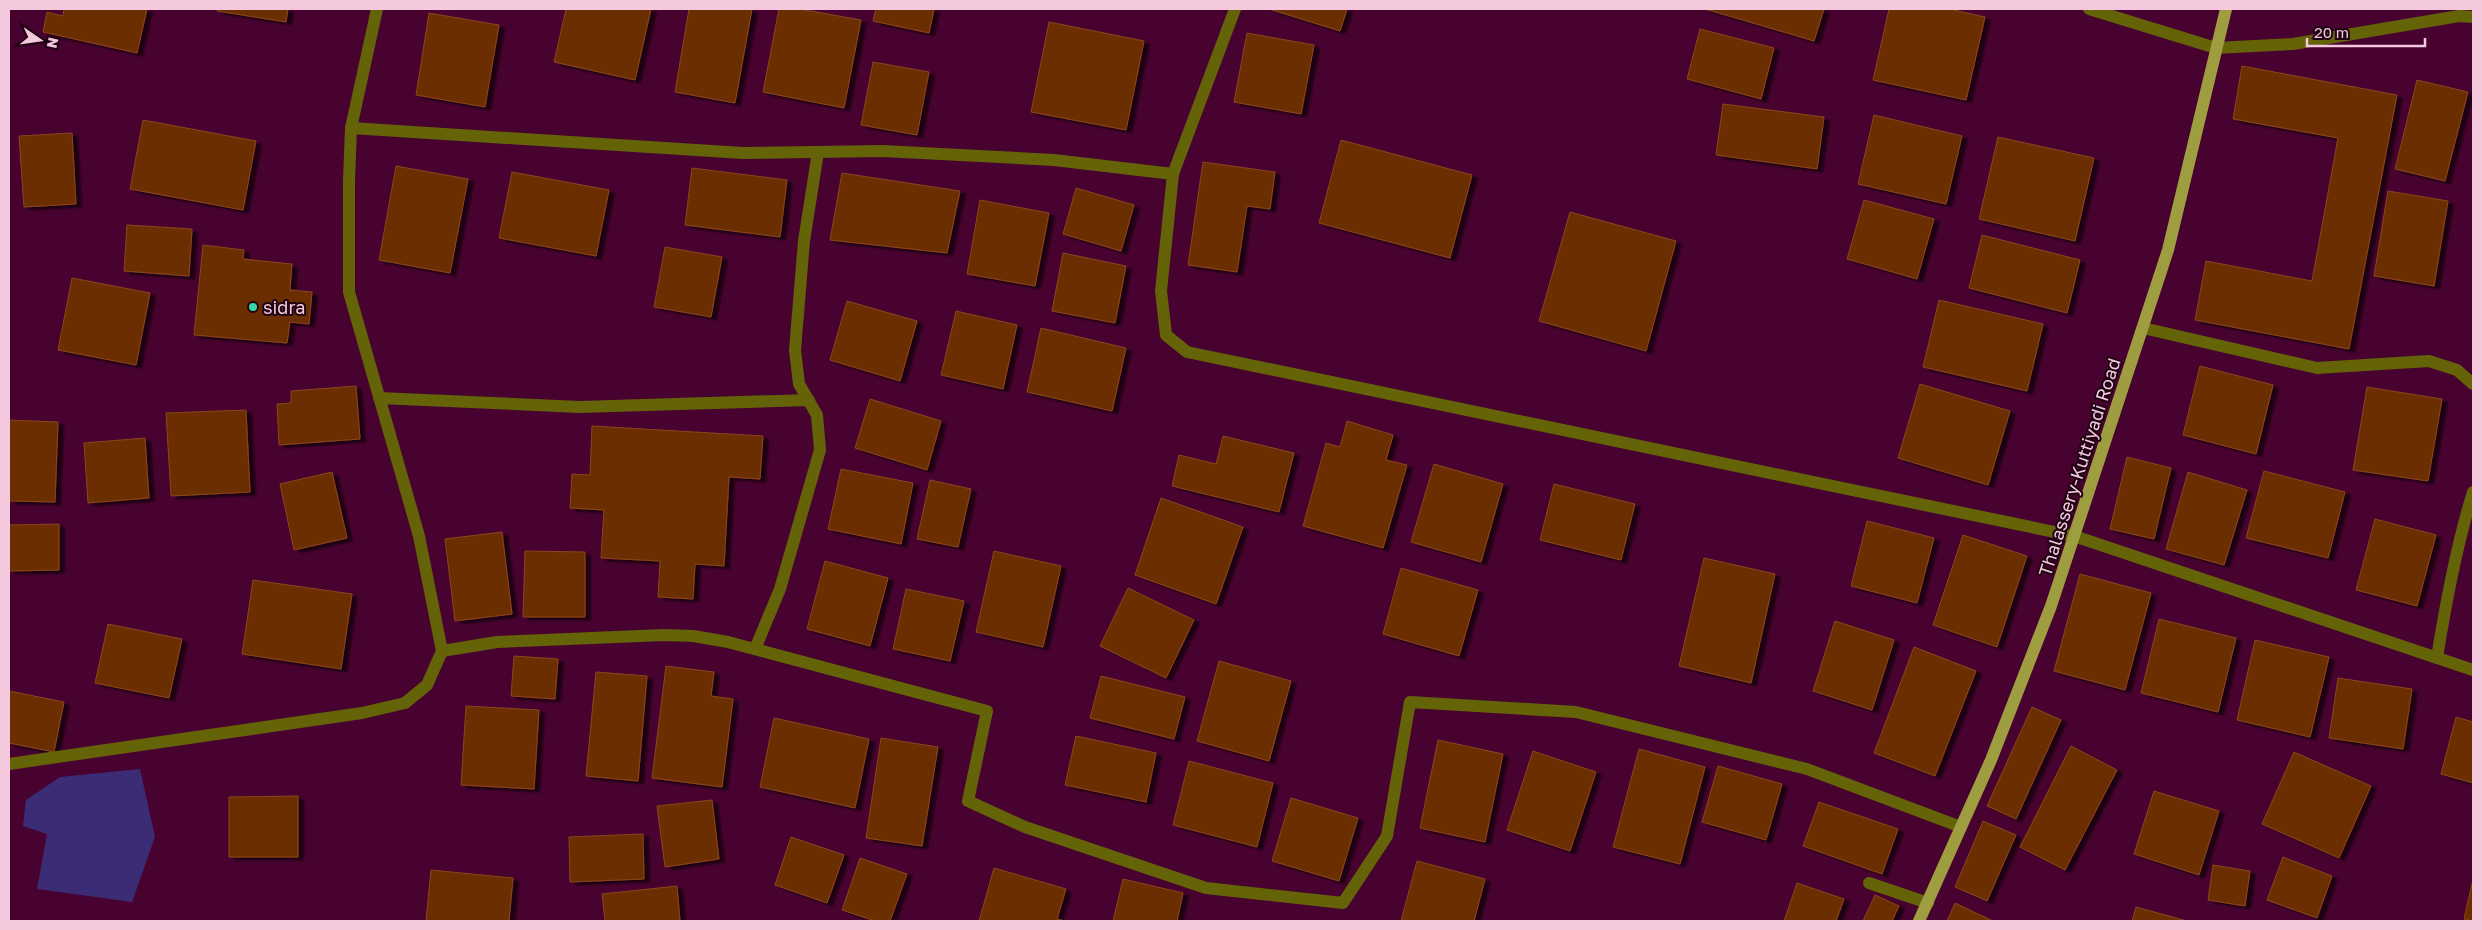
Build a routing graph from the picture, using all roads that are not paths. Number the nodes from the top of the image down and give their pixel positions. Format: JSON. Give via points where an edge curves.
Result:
{"nodes":[{"id":1,"x":377,"y":9,"type":"edge"},
{"id":2,"x":1235,"y":9,"type":"edge"},
{"id":3,"x":2089,"y":9,"type":"edge"},
{"id":4,"x":2226,"y":9,"type":"edge"},
{"id":5,"x":2473,"y":16,"type":"edge"},
{"id":6,"x":2216,"y":48,"type":"junction"},
{"id":7,"x":351,"y":128,"type":"junction"},
{"id":8,"x":818,"y":152,"type":"junction"},
{"id":9,"x":1173,"y":174,"type":"junction"},
{"id":10,"x":2143,"y":328,"type":"junction"},
{"id":11,"x":2473,"y":384,"type":"edge"},
{"id":12,"x":379,"y":398,"type":"junction"},
{"id":13,"x":808,"y":400,"type":"junction"},
{"id":14,"x":2473,"y":492,"type":"edge"},
{"id":15,"x":2074,"y":536,"type":"junction"},
{"id":16,"x":755,"y":649,"type":"junction"},
{"id":17,"x":442,"y":650,"type":"junction"},
{"id":18,"x":2438,"y":658,"type":"junction"},
{"id":19,"x":2473,"y":670,"type":"edge"},
{"id":20,"x":9,"y":764,"type":"edge"},
{"id":21,"x":1961,"y":827,"type":"junction"},
{"id":22,"x":1870,"y":883,"type":"dead end"},
{"id":23,"x":1928,"y":903,"type":"junction"},
{"id":24,"x":1919,"y":921,"type":"edge"}],
"edges":[{"from":1,"to":7,"type":"street"},
{"from":2,"to":9,"type":"street"},
{"from":3,"to":6,"type":"street"},
{"from":4,"to":6,"type":"main road","name":"Thalassery-Kuttiyadi Road"},
{"from":5,"to":6,"type":"street","via":[[2293,44]]},
{"from":6,"to":10,"type":"main road","name":"Thalassery-Kuttiyadi Road","via":[[2168,250]]},
{"from":7,"to":8,"type":"street","via":[[743,153]]},
{"from":7,"to":12,"type":"street","via":[[349,292]]},
{"from":8,"to":9,"type":"street","via":[[884,150],[1054,160]]},
{"from":8,"to":13,"type":"street","via":[[804,241],[795,350],[799,384]]},
{"from":9,"to":15,"type":"street","via":[[1162,291],[1166,335],[1187,352]]},
{"from":10,"to":11,"type":"street","via":[[2317,368],[2428,361],[2457,370]]},
{"from":10,"to":15,"type":"main road","name":"Thalassery-Kuttiyadi Road"},
{"from":12,"to":13,"type":"street","via":[[580,407]]},
{"from":12,"to":17,"type":"street","via":[[419,536]]},
{"from":13,"to":16,"type":"street","via":[[817,415],[820,450],[780,589]]},
{"from":14,"to":18,"type":"street","via":[[2449,584]]},
{"from":15,"to":18,"type":"street"},
{"from":15,"to":21,"type":"main road","name":"Thalassery-Kuttiyadi Road","via":[[2051,606],[1991,760]]},
{"from":16,"to":17,"type":"street","via":[[693,636],[664,635],[498,642]]},
{"from":16,"to":21,"type":"street","via":[[986,710],[968,801],[1025,827],[1206,888],[1343,903],[1387,836],[1410,702],[1576,712],[1807,769]]},
{"from":17,"to":20,"type":"street","via":[[428,685],[405,703],[362,713]]},
{"from":18,"to":19,"type":"street"},
{"from":21,"to":23,"type":"main road","name":"Thalassery-Kuttiyadi Road"},
{"from":22,"to":23,"type":"street"},
{"from":23,"to":24,"type":"main road","name":"Thalassery-Kuttiyadi Road"}]}
